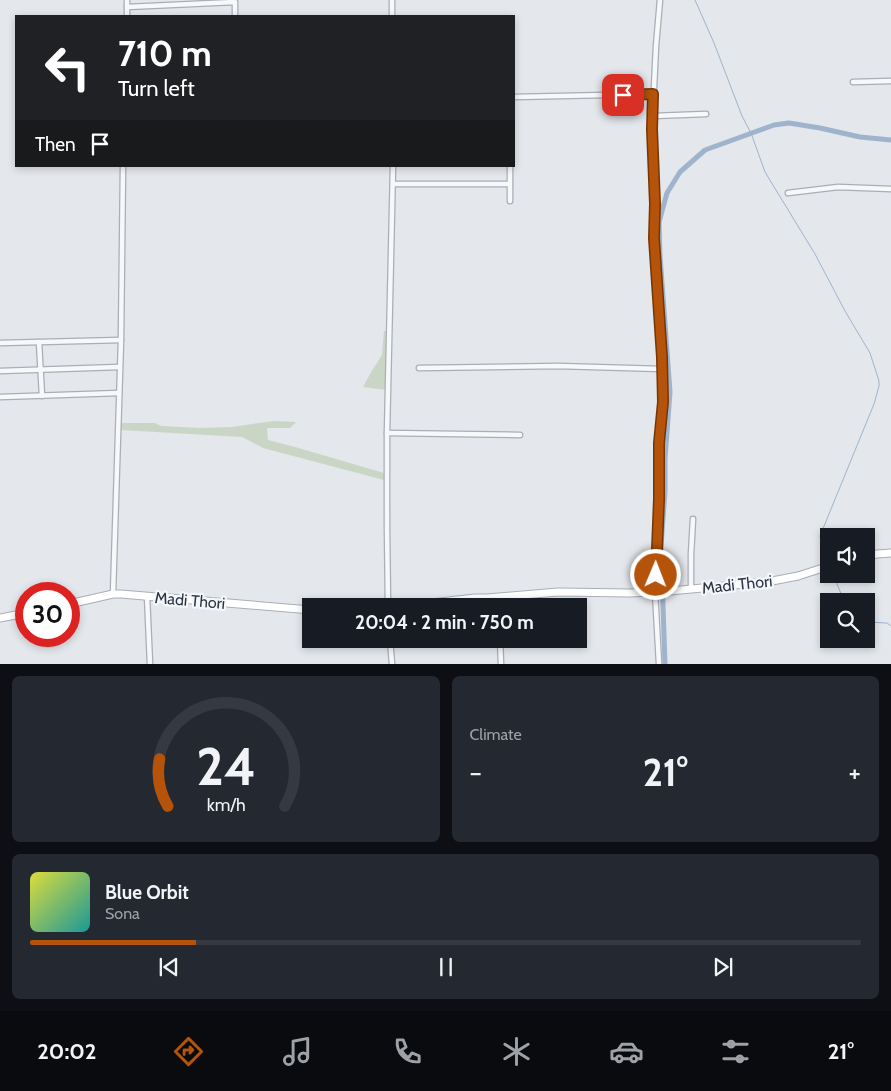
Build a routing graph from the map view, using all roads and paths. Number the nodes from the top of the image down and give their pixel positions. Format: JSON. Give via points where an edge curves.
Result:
{"nodes":[{"id":1,"x":127,"y":0,"type":"edge"},
{"id":2,"x":392,"y":0,"type":"edge"},
{"id":3,"x":660,"y":0,"type":"edge"},
{"id":4,"x":127,"y":6,"type":"junction"},
{"id":5,"x":127,"y":15,"type":"edge"},
{"id":6,"x":235,"y":15,"type":"edge"},
{"id":7,"x":392,"y":15,"type":"edge"},
{"id":8,"x":891,"y":81,"type":"edge"},
{"id":9,"x":853,"y":82,"type":"dead end"},
{"id":10,"x":653,"y":94,"type":"junction"},
{"id":11,"x":515,"y":97,"type":"edge"},
{"id":12,"x":706,"y":114,"type":"dead end"},
{"id":13,"x":653,"y":116,"type":"junction"},
{"id":14,"x":123,"y":167,"type":"edge"},
{"id":15,"x":393,"y":167,"type":"edge"},
{"id":16,"x":510,"y":167,"type":"edge"},
{"id":17,"x":393,"y":184,"type":"junction"},
{"id":18,"x":510,"y":184,"type":"junction"},
{"id":19,"x":891,"y":189,"type":"edge"},
{"id":20,"x":788,"y":193,"type":"dead end"},
{"id":21,"x":510,"y":202,"type":"dead end"},
{"id":22,"x":121,"y":340,"type":"junction"},
{"id":23,"x":39,"y":342,"type":"junction"},
{"id":24,"x":0,"y":343,"type":"edge"},
{"id":25,"x":119,"y":367,"type":"junction"},
{"id":26,"x":419,"y":368,"type":"dead end"},
{"id":27,"x":40,"y":369,"type":"junction"},
{"id":28,"x":662,"y":369,"type":"junction"},
{"id":29,"x":0,"y":371,"type":"edge"},
{"id":30,"x":119,"y":393,"type":"junction"},
{"id":31,"x":42,"y":396,"type":"junction"},
{"id":32,"x":0,"y":397,"type":"edge"},
{"id":33,"x":387,"y":434,"type":"junction"},
{"id":34,"x":520,"y":435,"type":"dead end"},
{"id":35,"x":693,"y":519,"type":"dead end"},
{"id":36,"x":891,"y":553,"type":"edge"},
{"id":37,"x":875,"y":554,"type":"edge"},
{"id":38,"x":820,"y":569,"type":"edge"},
{"id":39,"x":691,"y":588,"type":"junction"},
{"id":40,"x":657,"y":592,"type":"junction"},
{"id":41,"x":113,"y":594,"type":"junction"},
{"id":42,"x":147,"y":596,"type":"junction"},
{"id":43,"x":498,"y":597,"type":"joint"},
{"id":44,"x":388,"y":598,"type":"edge"},
{"id":45,"x":475,"y":598,"type":"edge"},
{"id":46,"x":80,"y":602,"type":"edge"},
{"id":47,"x":302,"y":609,"type":"edge"},
{"id":48,"x":15,"y":615,"type":"edge"},
{"id":49,"x":0,"y":618,"type":"edge"},
{"id":50,"x":391,"y":648,"type":"edge"},
{"id":51,"x":500,"y":648,"type":"edge"},
{"id":52,"x":150,"y":664,"type":"edge"},
{"id":53,"x":392,"y":664,"type":"edge"},
{"id":54,"x":501,"y":664,"type":"edge"},
{"id":55,"x":659,"y":664,"type":"edge"}],
"edges":[{"from":1,"to":4,"type":"street"},
{"from":2,"to":7,"type":"street"},
{"from":3,"to":10,"type":"street"},
{"from":4,"to":5,"type":"street"},
{"from":4,"to":6,"type":"street","via":[[235,2]]},
{"from":8,"to":9,"type":"street"},
{"from":10,"to":11,"type":"street"},
{"from":10,"to":13,"type":"street"},
{"from":12,"to":13,"type":"street"},
{"from":13,"to":28,"type":"street","via":[[654,238]]},
{"from":14,"to":22,"type":"street"},
{"from":15,"to":17,"type":"street"},
{"from":16,"to":18,"type":"street"},
{"from":17,"to":18,"type":"street"},
{"from":17,"to":33,"type":"street"},
{"from":18,"to":21,"type":"street"},
{"from":19,"to":20,"type":"street","via":[[838,187]]},
{"from":22,"to":23,"type":"street"},
{"from":22,"to":25,"type":"street"},
{"from":23,"to":24,"type":"street"},
{"from":23,"to":27,"type":"street"},
{"from":25,"to":27,"type":"street"},
{"from":25,"to":30,"type":"street"},
{"from":26,"to":28,"type":"street","via":[[558,366]]},
{"from":27,"to":29,"type":"street"},
{"from":27,"to":31,"type":"street"},
{"from":28,"to":40,"type":"street"},
{"from":30,"to":31,"type":"street"},
{"from":30,"to":41,"type":"street"},
{"from":31,"to":32,"type":"street"},
{"from":33,"to":34,"type":"street"},
{"from":33,"to":44,"type":"street"},
{"from":35,"to":39,"type":"street"},
{"from":36,"to":37,"type":"main road"},
{"from":38,"to":39,"type":"main road","name":"Madi Thori","via":[[767,582]]},
{"from":39,"to":40,"type":"main road","name":"Madi Thori"},
{"from":40,"to":43,"type":"main road","name":"Madi Thori","via":[[558,592]]},
{"from":40,"to":55,"type":"street"},
{"from":41,"to":42,"type":"main road","name":"Madi Thori"},
{"from":41,"to":46,"type":"main road","name":"Madi Thori"},
{"from":42,"to":47,"type":"main road","name":"Madi Thori"},
{"from":42,"to":52,"type":"street"},
{"from":43,"to":45,"type":"main road","name":"Madi Thori"},
{"from":48,"to":49,"type":"main road"},
{"from":50,"to":53,"type":"street"},
{"from":51,"to":54,"type":"street"}]}
